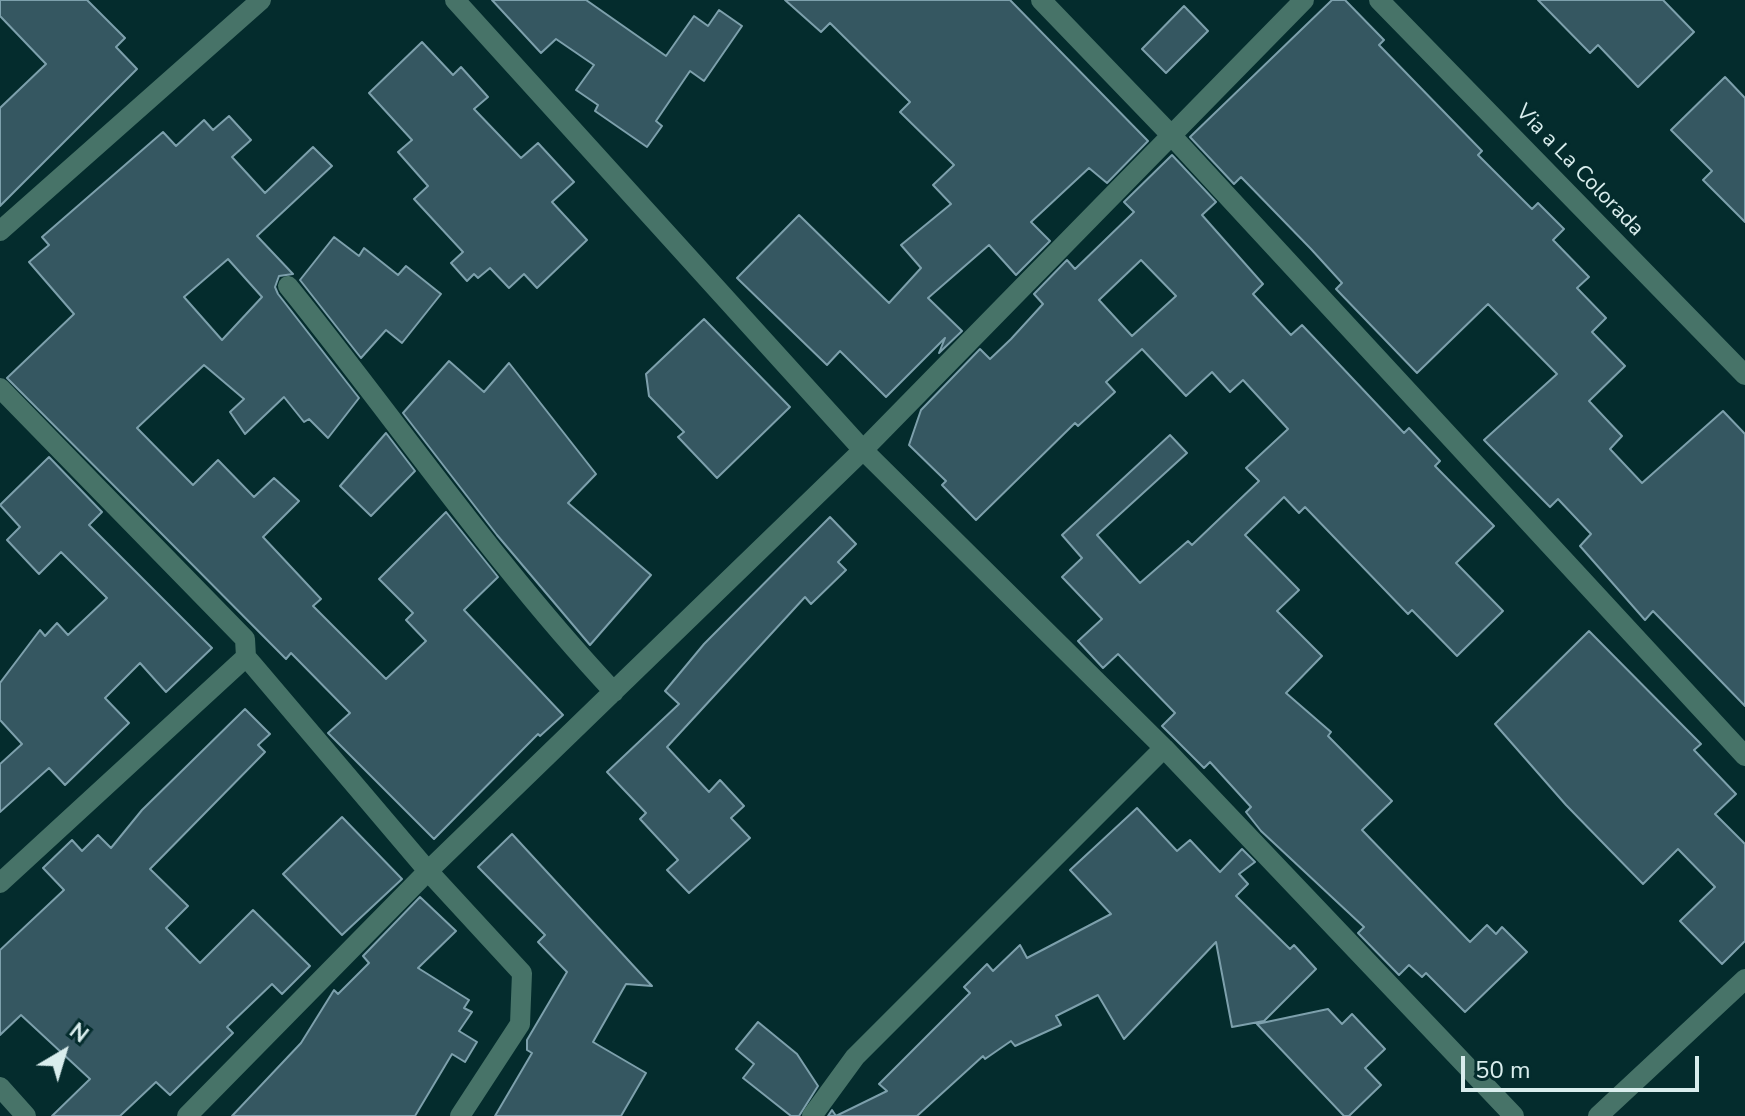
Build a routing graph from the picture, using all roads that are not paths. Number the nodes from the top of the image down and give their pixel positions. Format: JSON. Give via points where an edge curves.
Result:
{"nodes":[{"id":1,"x":261,"y":0,"type":"edge"},
{"id":2,"x":455,"y":0,"type":"edge"},
{"id":3,"x":1041,"y":0,"type":"edge"},
{"id":4,"x":1304,"y":0,"type":"edge"},
{"id":5,"x":1379,"y":0,"type":"edge"},
{"id":6,"x":1171,"y":135,"type":"junction"},
{"id":7,"x":0,"y":231,"type":"edge"},
{"id":8,"x":288,"y":286,"type":"dead end"},
{"id":9,"x":1745,"y":375,"type":"edge"},
{"id":10,"x":0,"y":388,"type":"edge"},
{"id":11,"x":863,"y":450,"type":"junction"},
{"id":12,"x":246,"y":657,"type":"junction"},
{"id":13,"x":614,"y":692,"type":"junction"},
{"id":14,"x":1164,"y":748,"type":"junction"},
{"id":15,"x":1745,"y":756,"type":"edge"},
{"id":16,"x":428,"y":871,"type":"junction"},
{"id":17,"x":0,"y":883,"type":"edge"},
{"id":18,"x":1745,"y":979,"type":"edge"},
{"id":19,"x":0,"y":1087,"type":"edge"},
{"id":20,"x":26,"y":1116,"type":"edge"},
{"id":21,"x":187,"y":1116,"type":"edge"},
{"id":22,"x":460,"y":1116,"type":"edge"},
{"id":23,"x":812,"y":1116,"type":"edge"},
{"id":24,"x":1514,"y":1116,"type":"edge"},
{"id":25,"x":1598,"y":1116,"type":"edge"}],
"edges":[{"from":1,"to":7,"type":"street"},
{"from":2,"to":11,"type":"street"},
{"from":3,"to":6,"type":"street"},
{"from":4,"to":6,"type":"street"},
{"from":5,"to":9,"type":"street","name":"Via a La Colorada"},
{"from":6,"to":11,"type":"street"},
{"from":6,"to":15,"type":"street"},
{"from":8,"to":13,"type":"street","via":[[538,611]]},
{"from":10,"to":12,"type":"street","via":[[245,639]]},
{"from":11,"to":13,"type":"street"},
{"from":11,"to":14,"type":"street"},
{"from":12,"to":16,"type":"street"},
{"from":12,"to":17,"type":"street"},
{"from":13,"to":16,"type":"street"},
{"from":14,"to":23,"type":"street","via":[[855,1057]]},
{"from":14,"to":24,"type":"street"},
{"from":16,"to":21,"type":"street"},
{"from":16,"to":22,"type":"street","via":[[522,973],[520,1024]]},
{"from":18,"to":25,"type":"street"},
{"from":19,"to":20,"type":"street"}]}
